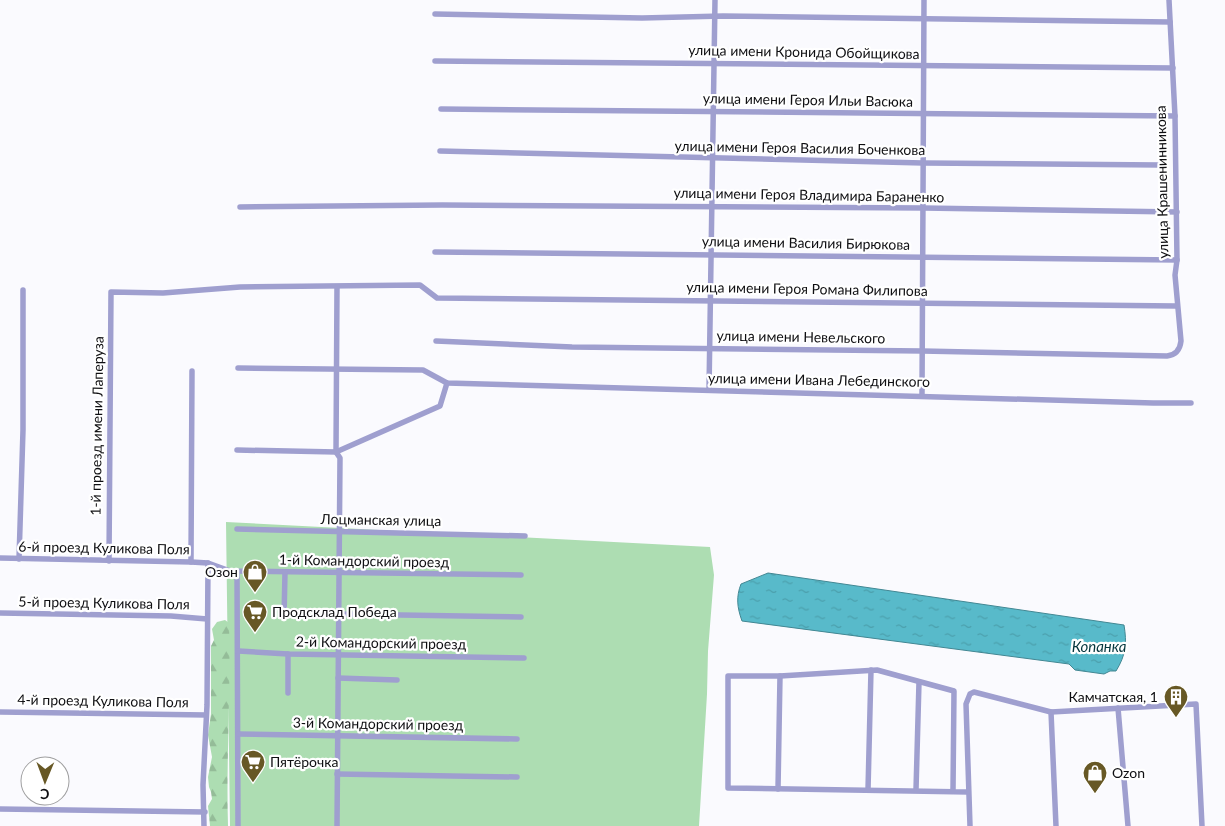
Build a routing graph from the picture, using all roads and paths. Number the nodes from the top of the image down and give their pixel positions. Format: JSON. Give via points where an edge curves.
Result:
{"nodes":[{"id":1,"x":716,"y":0,"type":"edge"},
{"id":2,"x":924,"y":0,"type":"edge"},
{"id":3,"x":1169,"y":0,"type":"edge"},
{"id":4,"x":435,"y":14,"type":"dead end"},
{"id":5,"x":715,"y":16,"type":"junction"},
{"id":6,"x":924,"y":19,"type":"junction"},
{"id":7,"x":1170,"y":22,"type":"junction"},
{"id":8,"x":435,"y":61,"type":"dead end"},
{"id":9,"x":714,"y":64,"type":"junction"},
{"id":10,"x":924,"y":66,"type":"junction"},
{"id":11,"x":1172,"y":68,"type":"junction"},
{"id":12,"x":441,"y":109,"type":"dead end"},
{"id":13,"x":714,"y":112,"type":"junction"},
{"id":14,"x":924,"y":114,"type":"junction"},
{"id":15,"x":1175,"y":116,"type":"junction"},
{"id":16,"x":440,"y":152,"type":"dead end"},
{"id":17,"x":713,"y":158,"type":"junction"},
{"id":18,"x":923,"y":163,"type":"junction"},
{"id":19,"x":1160,"y":165,"type":"dead end"},
{"id":20,"x":240,"y":207,"type":"dead end"},
{"id":21,"x":712,"y":207,"type":"junction"},
{"id":22,"x":923,"y":208,"type":"junction"},
{"id":23,"x":1176,"y":212,"type":"junction"},
{"id":24,"x":434,"y":252,"type":"dead end"},
{"id":25,"x":712,"y":254,"type":"junction"},
{"id":26,"x":923,"y":256,"type":"junction"},
{"id":27,"x":1178,"y":260,"type":"junction"},
{"id":28,"x":337,"y":286,"type":"junction"},
{"id":29,"x":23,"y":290,"type":"dead end"},
{"id":30,"x":711,"y":301,"type":"junction"},
{"id":31,"x":923,"y":303,"type":"junction"},
{"id":32,"x":1176,"y":306,"type":"junction"},
{"id":33,"x":436,"y":341,"type":"dead end"},
{"id":34,"x":710,"y":348,"type":"junction"},
{"id":35,"x":922,"y":351,"type":"junction"},
{"id":36,"x":1167,"y":356,"type":"joint"},
{"id":37,"x":238,"y":368,"type":"dead end"},
{"id":38,"x":338,"y":369,"type":"junction"},
{"id":39,"x":192,"y":371,"type":"dead end"},
{"id":40,"x":446,"y":383,"type":"junction"},
{"id":41,"x":710,"y":390,"type":"junction"},
{"id":42,"x":922,"y":396,"type":"junction"},
{"id":43,"x":1191,"y":403,"type":"dead end"},
{"id":44,"x":237,"y":450,"type":"dead end"},
{"id":45,"x":336,"y":452,"type":"junction"},
{"id":46,"x":237,"y":529,"type":"dead end"},
{"id":47,"x":339,"y":532,"type":"junction"},
{"id":48,"x":525,"y":536,"type":"dead end"},
{"id":49,"x":0,"y":558,"type":"edge"},
{"id":50,"x":19,"y":559,"type":"junction"},
{"id":51,"x":109,"y":561,"type":"junction"},
{"id":52,"x":191,"y":562,"type":"junction"},
{"id":53,"x":208,"y":562,"type":"junction"},
{"id":54,"x":237,"y":571,"type":"junction"},
{"id":55,"x":285,"y":572,"type":"junction"},
{"id":56,"x":339,"y":574,"type":"junction"},
{"id":57,"x":521,"y":575,"type":"dead end"},
{"id":58,"x":0,"y":614,"type":"edge"},
{"id":59,"x":338,"y":614,"type":"junction"},
{"id":60,"x":521,"y":617,"type":"dead end"},
{"id":61,"x":284,"y":618,"type":"dead end"},
{"id":62,"x":208,"y":619,"type":"junction"},
{"id":63,"x":238,"y":651,"type":"junction"},
{"id":64,"x":288,"y":654,"type":"junction"},
{"id":65,"x":338,"y":654,"type":"junction"},
{"id":66,"x":524,"y":658,"type":"dead end"},
{"id":67,"x":871,"y":670,"type":"junction"},
{"id":68,"x":780,"y":676,"type":"junction"},
{"id":69,"x":338,"y":678,"type":"junction"},
{"id":70,"x":397,"y":680,"type":"dead end"},
{"id":71,"x":919,"y":682,"type":"junction"},
{"id":72,"x":288,"y":693,"type":"dead end"},
{"id":73,"x":1118,"y":708,"type":"junction"},
{"id":74,"x":0,"y":712,"type":"edge"},
{"id":75,"x":1051,"y":712,"type":"junction"},
{"id":76,"x":206,"y":715,"type":"junction"},
{"id":77,"x":238,"y":734,"type":"junction"},
{"id":78,"x":338,"y":735,"type":"junction"},
{"id":79,"x":517,"y":739,"type":"dead end"},
{"id":80,"x":337,"y":774,"type":"junction"},
{"id":81,"x":517,"y":777,"type":"dead end"},
{"id":82,"x":778,"y":789,"type":"junction"},
{"id":83,"x":868,"y":790,"type":"junction"},
{"id":84,"x":916,"y":790,"type":"junction"},
{"id":85,"x":953,"y":791,"type":"junction"},
{"id":86,"x":968,"y":792,"type":"junction"},
{"id":87,"x":0,"y":810,"type":"edge"},
{"id":88,"x":205,"y":812,"type":"junction"},
{"id":89,"x":204,"y":826,"type":"edge"},
{"id":90,"x":238,"y":826,"type":"edge"},
{"id":91,"x":337,"y":826,"type":"edge"},
{"id":92,"x":970,"y":826,"type":"edge"},
{"id":93,"x":1056,"y":826,"type":"edge"},
{"id":94,"x":1128,"y":826,"type":"edge"},
{"id":95,"x":1202,"y":826,"type":"edge"}],
"edges":[{"from":1,"to":5,"type":"street"},
{"from":2,"to":6,"type":"street"},
{"from":3,"to":7,"type":"street","name":"улица Крашенинникова"},
{"from":4,"to":5,"type":"street","via":[[642,18]]},
{"from":5,"to":6,"type":"street"},
{"from":5,"to":9,"type":"street"},
{"from":6,"to":7,"type":"street"},
{"from":6,"to":10,"type":"street"},
{"from":7,"to":11,"type":"street","name":"улица Крашенинникова"},
{"from":8,"to":9,"type":"street","name":"улица имени Кронида Обойщикова"},
{"from":9,"to":10,"type":"street","name":"улица имени Кронида Обойщикова"},
{"from":9,"to":13,"type":"street"},
{"from":10,"to":11,"type":"street","name":"улица имени Кронида Обойщикова"},
{"from":10,"to":14,"type":"street"},
{"from":11,"to":15,"type":"street","name":"улица Крашенинникова"},
{"from":12,"to":13,"type":"street","name":"улица имени Героя Ильи Васюка"},
{"from":13,"to":14,"type":"street","name":"улица имени Героя Ильи Васюка"},
{"from":13,"to":17,"type":"street"},
{"from":14,"to":15,"type":"street","name":"улица имени Героя Ильи Васюка"},
{"from":14,"to":18,"type":"street"},
{"from":15,"to":23,"type":"street","name":"улица Крашенинникова"},
{"from":16,"to":17,"type":"street","name":"улица имени Героя Василия Боченкова"},
{"from":17,"to":18,"type":"street","name":"улица имени Героя Василия Боченкова"},
{"from":17,"to":21,"type":"street"},
{"from":18,"to":19,"type":"street","name":"улица имени Героя Василия Боченкова"},
{"from":18,"to":22,"type":"street"},
{"from":20,"to":21,"type":"street","name":"улица имени Героя Владимира Бараненко","via":[[442,204]]},
{"from":21,"to":22,"type":"street","name":"улица имени Героя Владимира Бараненко"},
{"from":21,"to":25,"type":"street"},
{"from":22,"to":23,"type":"street","name":"улица имени Героя Владимира Бараненко"},
{"from":22,"to":26,"type":"street"},
{"from":23,"to":27,"type":"street","name":"улица Крашенинникова"},
{"from":24,"to":25,"type":"street","name":"улица имени Василия Бирюкова"},
{"from":25,"to":26,"type":"street","name":"улица имени Василия Бирюкова"},
{"from":25,"to":30,"type":"street"},
{"from":26,"to":27,"type":"street","name":"улица имени Василия Бирюкова"},
{"from":26,"to":31,"type":"street"},
{"from":27,"to":32,"type":"street","name":"улица Крашенинникова"},
{"from":28,"to":30,"type":"street","name":"улица имени Героя Романа Филипова","via":[[420,285],[437,298]]},
{"from":28,"to":38,"type":"street"},
{"from":28,"to":51,"type":"street","name":"1-й проезд имени Лаперуза","via":[[111,292]]},
{"from":29,"to":50,"type":"street"},
{"from":30,"to":31,"type":"street","name":"улица имени Героя Романа Филипова"},
{"from":30,"to":34,"type":"street"},
{"from":31,"to":32,"type":"street","name":"улица имени Героя Романа Филипова"},
{"from":31,"to":35,"type":"street"},
{"from":32,"to":36,"type":"street","name":"улица Крашенинникова","via":[[1180,346],[1177,352]]},
{"from":33,"to":34,"type":"street","name":"улица имени Невельского","via":[[572,348]]},
{"from":34,"to":35,"type":"street","name":"улица имени Невельского"},
{"from":34,"to":41,"type":"street"},
{"from":35,"to":36,"type":"street","name":"улица имени Невельского"},
{"from":35,"to":42,"type":"street"},
{"from":37,"to":38,"type":"street"},
{"from":38,"to":40,"type":"street","via":[[423,370]]},
{"from":38,"to":45,"type":"street"},
{"from":39,"to":52,"type":"street"},
{"from":40,"to":41,"type":"street","name":"улица имени Ивана Лебединского"},
{"from":40,"to":45,"type":"street","via":[[440,406]]},
{"from":41,"to":42,"type":"street","name":"улица имени Ивана Лебединского"},
{"from":42,"to":43,"type":"street","name":"улица имени Ивана Лебединского"},
{"from":44,"to":45,"type":"street"},
{"from":45,"to":47,"type":"street","via":[[340,458]]},
{"from":46,"to":47,"type":"street","name":"Лоцманская улица"},
{"from":47,"to":48,"type":"street","name":"Лоцманская улица"},
{"from":47,"to":56,"type":"street"},
{"from":49,"to":50,"type":"street","name":"6-й проезд Куликова Поля"},
{"from":50,"to":51,"type":"street","name":"6-й проезд Куликова Поля"},
{"from":51,"to":52,"type":"street","name":"6-й проезд Куликова Поля"},
{"from":52,"to":53,"type":"street","name":"6-й проезд Куликова Поля"},
{"from":53,"to":54,"type":"street","name":"1-й Командорский проезд"},
{"from":53,"to":62,"type":"street"},
{"from":54,"to":55,"type":"street","name":"1-й Командорский проезд"},
{"from":54,"to":63,"type":"street"},
{"from":55,"to":56,"type":"street","name":"1-й Командорский проезд"},
{"from":55,"to":61,"type":"street"},
{"from":56,"to":57,"type":"street","name":"1-й Командорский проезд"},
{"from":56,"to":59,"type":"street"},
{"from":58,"to":62,"type":"street","name":"5-й проезд Куликова Поля"},
{"from":59,"to":60,"type":"street","name":"2-й Командорский проезд"},
{"from":59,"to":65,"type":"street"},
{"from":62,"to":76,"type":"street"},
{"from":63,"to":64,"type":"street","name":"2-й Командорский проезд"},
{"from":63,"to":77,"type":"street"},
{"from":64,"to":65,"type":"street","name":"2-й Командорский проезд"},
{"from":64,"to":72,"type":"street"},
{"from":65,"to":66,"type":"street","name":"2-й Командорский проезд"},
{"from":65,"to":69,"type":"street"},
{"from":67,"to":68,"type":"street"},
{"from":67,"to":71,"type":"street"},
{"from":67,"to":83,"type":"street"},
{"from":68,"to":82,"type":"street"},
{"from":68,"to":82,"type":"street","via":[[728,676],[728,788]]},
{"from":69,"to":70,"type":"street"},
{"from":69,"to":78,"type":"street"},
{"from":71,"to":84,"type":"street"},
{"from":71,"to":85,"type":"street","via":[[954,691]]},
{"from":73,"to":75,"type":"street"},
{"from":73,"to":94,"type":"street"},
{"from":73,"to":95,"type":"street","via":[[1196,704]]},
{"from":74,"to":76,"type":"street","name":"4-й проезд Куликова Поля"},
{"from":75,"to":86,"type":"street","via":[[981,693],[970,694],[966,704]]},
{"from":75,"to":93,"type":"street"},
{"from":76,"to":88,"type":"street"},
{"from":77,"to":78,"type":"street","name":"3-й Командорский проезд"},
{"from":77,"to":90,"type":"street"},
{"from":78,"to":79,"type":"street","name":"3-й Командорский проезд"},
{"from":78,"to":80,"type":"street"},
{"from":80,"to":81,"type":"street"},
{"from":80,"to":91,"type":"street"},
{"from":82,"to":83,"type":"street"},
{"from":83,"to":84,"type":"street"},
{"from":84,"to":85,"type":"street"},
{"from":85,"to":86,"type":"street"},
{"from":86,"to":92,"type":"street"},
{"from":87,"to":88,"type":"street"},
{"from":88,"to":89,"type":"street"}]}
